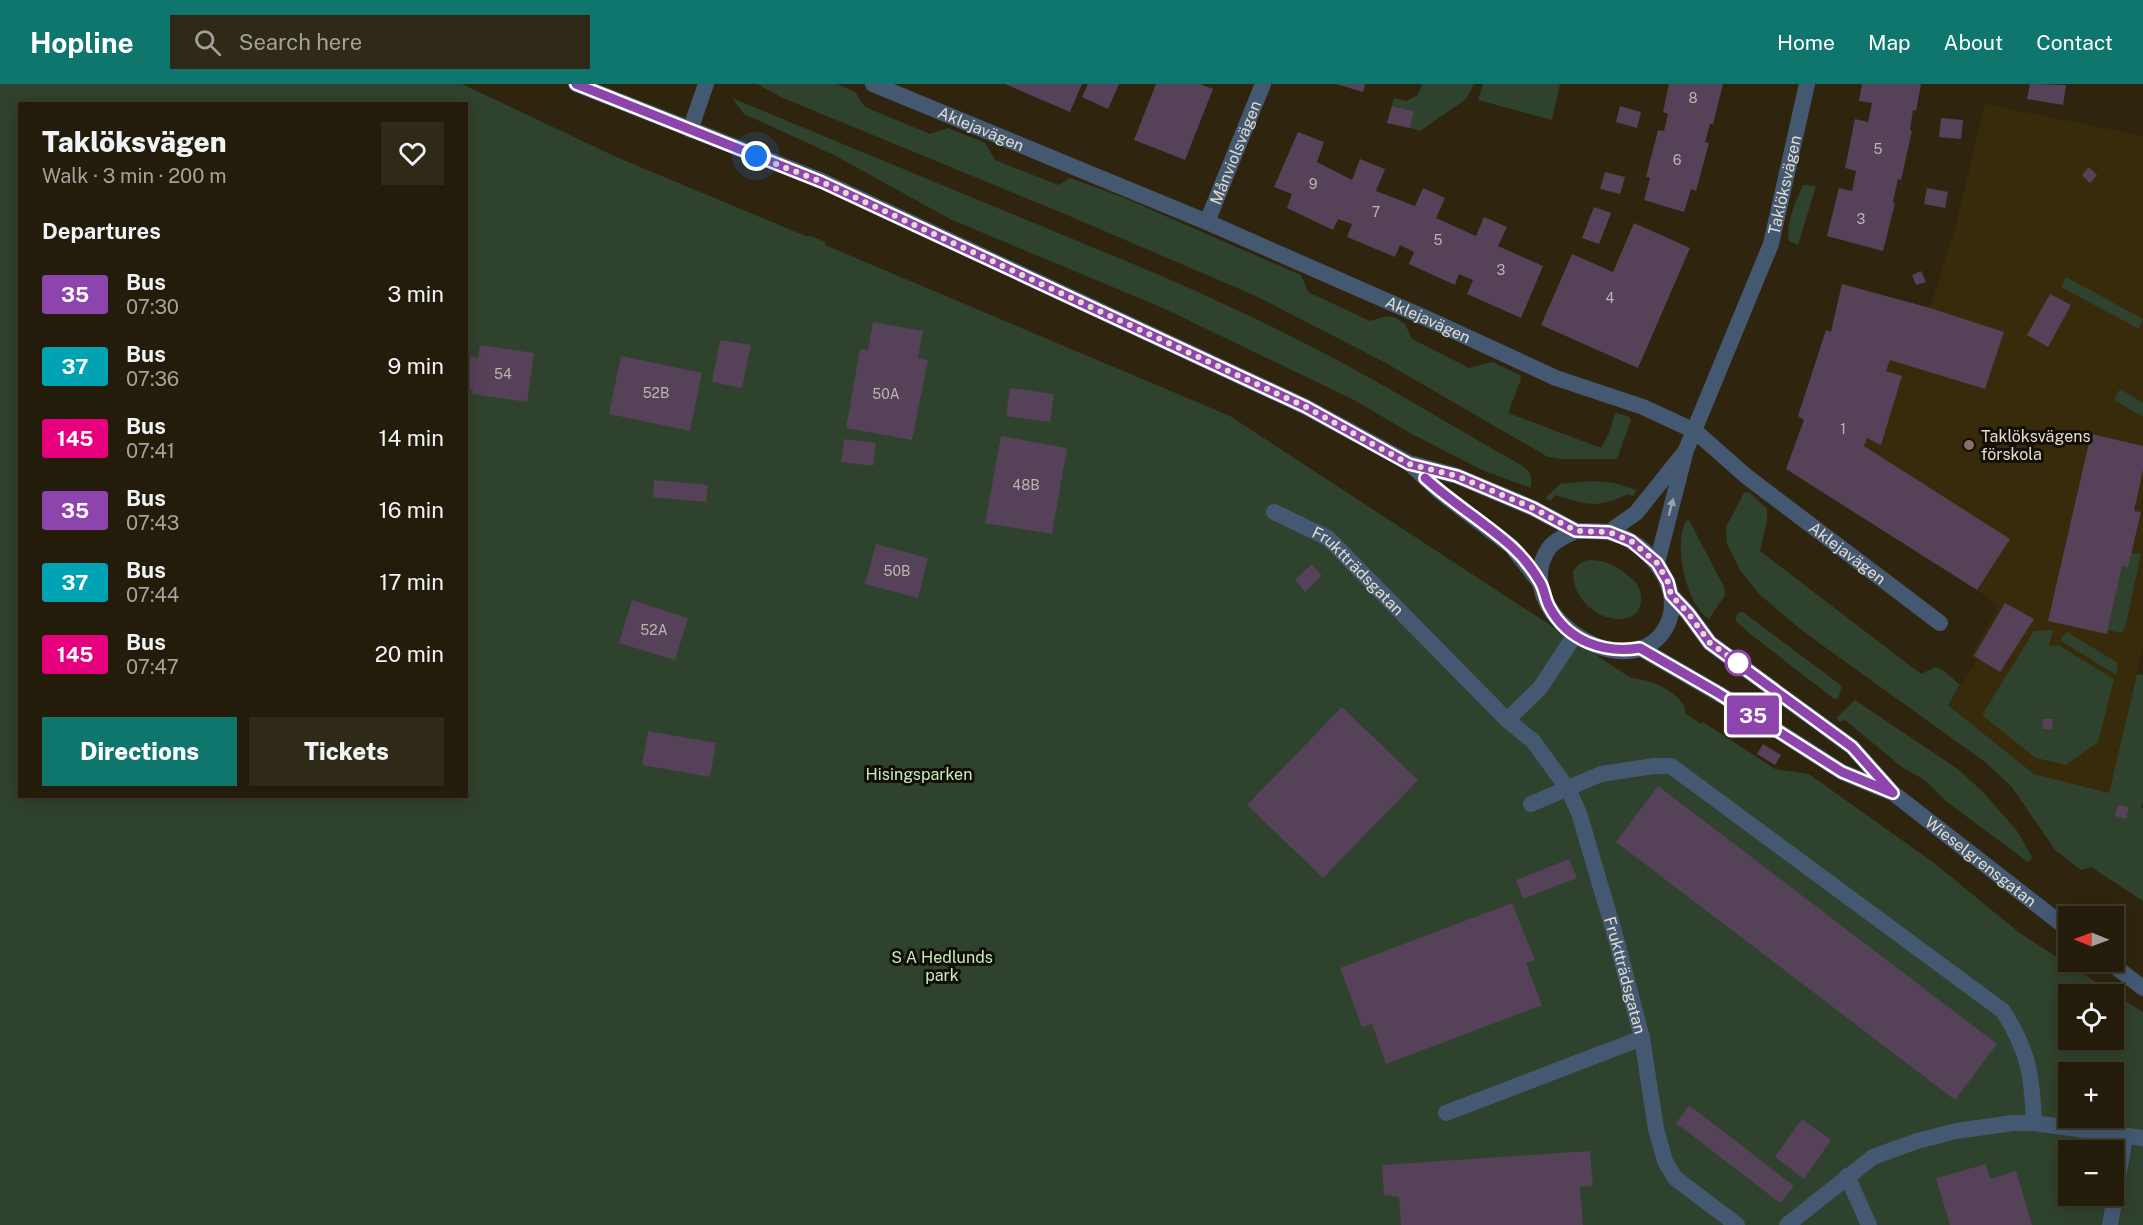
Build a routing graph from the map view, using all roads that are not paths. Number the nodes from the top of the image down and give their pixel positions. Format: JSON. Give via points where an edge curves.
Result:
{"nodes":[{"id":1,"x":576,"y":84,"type":"edge"},
{"id":2,"x":706,"y":84,"type":"edge"},
{"id":3,"x":873,"y":84,"type":"edge"},
{"id":4,"x":1263,"y":84,"type":"edge"},
{"id":5,"x":1807,"y":84,"type":"edge"},
{"id":6,"x":690,"y":130,"type":"junction"},
{"id":7,"x":1207,"y":222,"type":"junction"},
{"id":8,"x":1695,"y":430,"type":"junction"},
{"id":9,"x":1686,"y":450,"type":"junction"},
{"id":10,"x":1409,"y":464,"type":"junction"},
{"id":11,"x":1274,"y":512,"type":"dead end"},
{"id":12,"x":1576,"y":531,"type":"junction"},
{"id":13,"x":1609,"y":532,"type":"junction"},
{"id":14,"x":1657,"y":563,"type":"junction"},
{"id":15,"x":1541,"y":584,"type":"junction"},
{"id":16,"x":1671,"y":595,"type":"junction"},
{"id":17,"x":1940,"y":623,"type":"dead end"},
{"id":18,"x":1575,"y":635,"type":"junction"},
{"id":19,"x":1640,"y":648,"type":"junction"},
{"id":20,"x":1507,"y":720,"type":"junction"},
{"id":21,"x":1568,"y":789,"type":"junction"},
{"id":22,"x":1893,"y":793,"type":"junction"},
{"id":23,"x":1532,"y":804,"type":"dead end"},
{"id":24,"x":2058,"y":921,"type":"edge"},
{"id":25,"x":2122,"y":972,"type":"edge"},
{"id":26,"x":2143,"y":988,"type":"edge"},
{"id":27,"x":1642,"y":1038,"type":"junction"},
{"id":28,"x":1446,"y":1113,"type":"dead end"},
{"id":29,"x":2034,"y":1123,"type":"junction"},
{"id":30,"x":2125,"y":1137,"type":"junction"},
{"id":31,"x":2143,"y":1138,"type":"edge"},
{"id":32,"x":1847,"y":1176,"type":"junction"},
{"id":33,"x":1737,"y":1225,"type":"edge"},
{"id":34,"x":1787,"y":1225,"type":"edge"},
{"id":35,"x":1869,"y":1225,"type":"edge"},
{"id":36,"x":2110,"y":1225,"type":"edge"}],
"edges":[{"from":1,"to":6,"type":"street","name":"Wieselgrensgatan"},
{"from":2,"to":6,"type":"street"},
{"from":3,"to":7,"type":"street","name":"Aklejavägen"},
{"from":4,"to":7,"type":"street","name":"Månviolsvägen"},
{"from":5,"to":8,"type":"street","name":"Taklöksvägen","via":[[1771,244]]},
{"from":6,"to":10,"type":"street","name":"Wieselgrensgatan","via":[[852,195],[1306,407]]},
{"from":7,"to":8,"type":"street","name":"Aklejavägen","via":[[1556,378],[1643,407]]},
{"from":8,"to":9,"type":"street","name":"Taklöksvägen"},
{"from":8,"to":17,"type":"street","name":"Aklejavägen","via":[[1746,476]]},
{"from":9,"to":13,"type":"street","name":"Taklöksvägen","via":[[1636,513]]},
{"from":14,"to":9,"type":"street","name":"Taklöksvägen","one_way":true},
{"from":10,"to":12,"type":"street","name":"Wieselgrensgatan","via":[[1457,476]]},
{"from":10,"to":15,"type":"street","name":"Wieselgrensgatan","via":[[1512,547]]},
{"from":11,"to":20,"type":"street","name":"Fruktträdsgatan","via":[[1328,538]]},
{"from":12,"to":13,"type":"street","name":"Wieselgrensgatan"},
{"from":12,"to":15,"type":"street","via":[[1549,548],[1541,570]]},
{"from":13,"to":14,"type":"street","name":"Wieselgrensgatan","via":[[1631,541]]},
{"from":14,"to":16,"type":"street","name":"Wieselgrensgatan"},
{"from":15,"to":18,"type":"street","name":"Wieselgrensgatan","via":[[1551,610]]},
{"from":16,"to":19,"type":"street","name":"Wieselgrensgatan","via":[[1670,620],[1651,644]]},
{"from":16,"to":22,"type":"street","name":"Wieselgrensgatan","via":[[1710,643],[1852,747]]},
{"from":18,"to":19,"type":"street","name":"Wieselgrensgatan","via":[[1610,650]]},
{"from":18,"to":20,"type":"street","via":[[1540,688]]},
{"from":19,"to":22,"type":"street","name":"Wieselgrensgatan","via":[[1842,772]]},
{"from":20,"to":21,"type":"street","name":"Fruktträdsgatan","via":[[1533,741]]},
{"from":21,"to":23,"type":"street"},
{"from":21,"to":27,"type":"street","name":"Fruktträdsgatan","via":[[1579,813],[1615,933]]},
{"from":21,"to":29,"type":"street","via":[[1601,774],[1671,766],[2003,1011],[2026,1053]]},
{"from":22,"to":24,"type":"street","name":"Wieselgrensgatan"},
{"from":25,"to":26,"type":"street"},
{"from":27,"to":28,"type":"street"},
{"from":27,"to":33,"type":"street","name":"Fruktträdsgatan","via":[[1665,1161],[1675,1178]]},
{"from":29,"to":30,"type":"street"},
{"from":29,"to":32,"type":"street","via":[[1956,1131],[1917,1141],[1873,1157]]},
{"from":30,"to":31,"type":"street"},
{"from":30,"to":36,"type":"street"},
{"from":32,"to":34,"type":"street"},
{"from":32,"to":35,"type":"street"}]}
